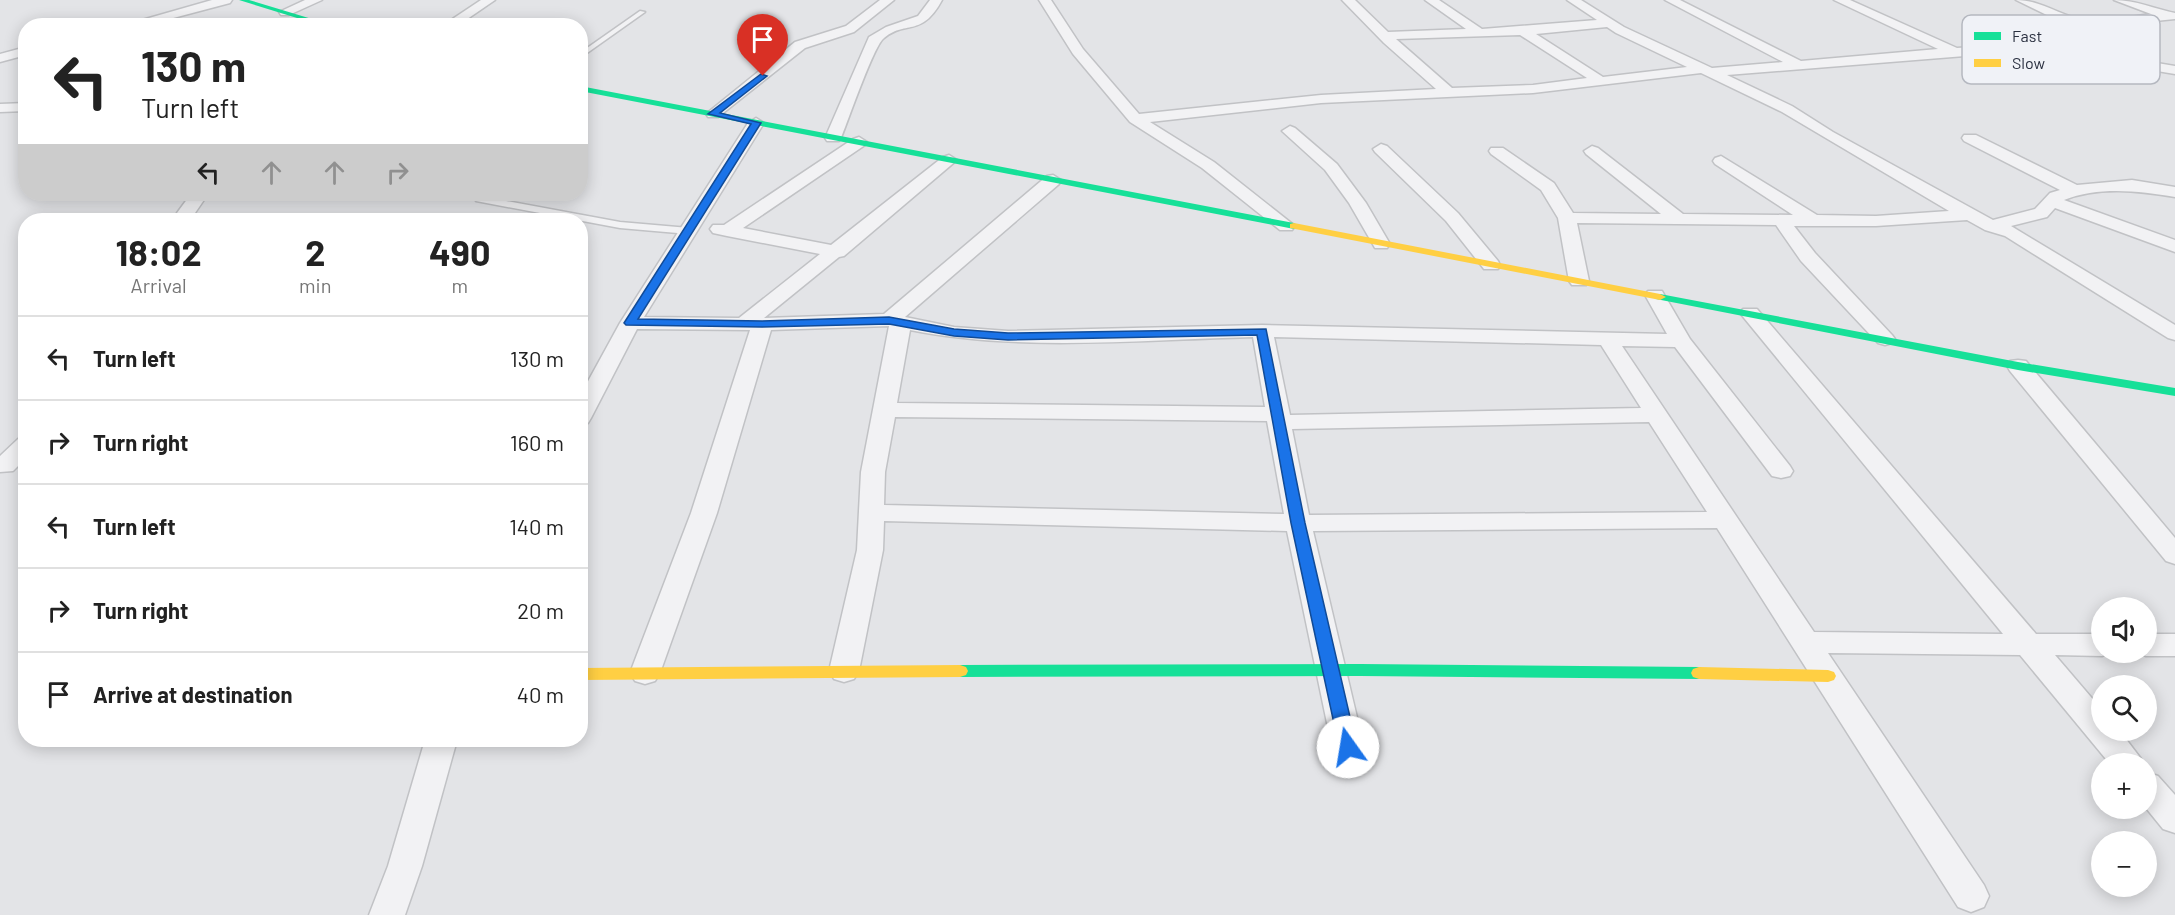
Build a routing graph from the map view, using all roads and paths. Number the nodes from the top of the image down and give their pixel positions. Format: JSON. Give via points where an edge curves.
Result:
{"nodes":[{"id":1,"x":226,"y":0,"type":"edge"},
{"id":2,"x":243,"y":0,"type":"edge"},
{"id":3,"x":316,"y":0,"type":"edge"},
{"id":4,"x":489,"y":0,"type":"edge"},
{"id":5,"x":888,"y":0,"type":"edge"},
{"id":6,"x":936,"y":0,"type":"edge"},
{"id":7,"x":1045,"y":0,"type":"edge"},
{"id":8,"x":1348,"y":0,"type":"edge"},
{"id":9,"x":1431,"y":0,"type":"edge"},
{"id":10,"x":1573,"y":0,"type":"edge"},
{"id":11,"x":1671,"y":0,"type":"edge"},
{"id":12,"x":1840,"y":0,"type":"edge"},
{"id":13,"x":2022,"y":0,"type":"edge"},
{"id":14,"x":2120,"y":0,"type":"edge"},
{"id":15,"x":285,"y":12,"type":"junction"},
{"id":16,"x":642,"y":12,"type":"dead end"},
{"id":17,"x":2058,"y":15,"type":"edge"},
{"id":18,"x":2173,"y":16,"type":"edge"},
{"id":19,"x":157,"y":18,"type":"edge"},
{"id":20,"x":305,"y":18,"type":"edge"},
{"id":21,"x":461,"y":18,"type":"edge"},
{"id":22,"x":1610,"y":23,"type":"junction"},
{"id":23,"x":1523,"y":31,"type":"junction"},
{"id":24,"x":1481,"y":34,"type":"junction"},
{"id":25,"x":1385,"y":36,"type":"junction"},
{"id":26,"x":588,"y":50,"type":"edge"},
{"id":27,"x":1955,"y":51,"type":"junction"},
{"id":28,"x":1962,"y":51,"type":"edge"},
{"id":29,"x":18,"y":53,"type":"edge"},
{"id":30,"x":0,"y":58,"type":"edge"},
{"id":31,"x":1799,"y":64,"type":"junction"},
{"id":32,"x":2160,"y":68,"type":"edge"},
{"id":33,"x":2175,"y":70,"type":"edge"},
{"id":34,"x":1707,"y":71,"type":"junction"},
{"id":35,"x":1600,"y":81,"type":"junction"},
{"id":36,"x":588,"y":90,"type":"edge"},
{"id":37,"x":1449,"y":93,"type":"junction"},
{"id":38,"x":18,"y":107,"type":"edge"},
{"id":39,"x":0,"y":108,"type":"edge"},
{"id":40,"x":713,"y":114,"type":"junction"},
{"id":41,"x":1135,"y":119,"type":"junction"},
{"id":42,"x":756,"y":123,"type":"junction"},
{"id":43,"x":1290,"y":131,"type":"dead end"},
{"id":44,"x":833,"y":138,"type":"junction"},
{"id":45,"x":1970,"y":138,"type":"dead end"},
{"id":46,"x":859,"y":142,"type":"junction"},
{"id":47,"x":1381,"y":149,"type":"dead end"},
{"id":48,"x":1497,"y":151,"type":"dead end"},
{"id":49,"x":1592,"y":151,"type":"dead end"},
{"id":50,"x":949,"y":160,"type":"junction"},
{"id":51,"x":1721,"y":161,"type":"dead end"},
{"id":52,"x":1053,"y":180,"type":"junction"},
{"id":53,"x":2074,"y":190,"type":"junction"},
{"id":54,"x":2175,"y":192,"type":"edge"},
{"id":55,"x":491,"y":201,"type":"edge"},
{"id":56,"x":2051,"y":201,"type":"junction"},
{"id":57,"x":555,"y":213,"type":"edge"},
{"id":58,"x":1972,"y":215,"type":"junction"},
{"id":59,"x":1567,"y":218,"type":"junction"},
{"id":60,"x":1677,"y":218,"type":"junction"},
{"id":61,"x":588,"y":219,"type":"edge"},
{"id":62,"x":1780,"y":220,"type":"junction"},
{"id":63,"x":1813,"y":220,"type":"junction"},
{"id":64,"x":1991,"y":225,"type":"junction"},
{"id":65,"x":1286,"y":226,"type":"junction"},
{"id":66,"x":691,"y":228,"type":"junction"},
{"id":67,"x":727,"y":231,"type":"junction"},
{"id":68,"x":1381,"y":244,"type":"junction"},
{"id":69,"x":2175,"y":246,"type":"edge"},
{"id":70,"x":837,"y":252,"type":"junction"},
{"id":71,"x":1491,"y":265,"type":"junction"},
{"id":72,"x":1579,"y":281,"type":"junction"},
{"id":73,"x":1655,"y":296,"type":"junction"},
{"id":74,"x":1750,"y":313,"type":"junction"},
{"id":75,"x":895,"y":322,"type":"junction"},
{"id":76,"x":630,"y":323,"type":"junction"},
{"id":77,"x":753,"y":324,"type":"junction"},
{"id":78,"x":1262,"y":331,"type":"junction"},
{"id":79,"x":2175,"y":334,"type":"edge"},
{"id":80,"x":1607,"y":339,"type":"junction"},
{"id":81,"x":1885,"y":339,"type":"junction"},
{"id":82,"x":1681,"y":342,"type":"junction"},
{"id":83,"x":2018,"y":366,"type":"junction"},
{"id":84,"x":2175,"y":392,"type":"edge"},
{"id":85,"x":588,"y":403,"type":"edge"},
{"id":86,"x":885,"y":410,"type":"junction"},
{"id":87,"x":1657,"y":415,"type":"junction"},
{"id":88,"x":1280,"y":418,"type":"junction"},
{"id":89,"x":18,"y":452,"type":"edge"},
{"id":90,"x":4,"y":466,"type":"dead end"},
{"id":91,"x":1781,"y":471,"type":"dead end"},
{"id":92,"x":871,"y":513,"type":"junction"},
{"id":93,"x":1725,"y":520,"type":"junction"},
{"id":94,"x":1298,"y":523,"type":"junction"},
{"id":95,"x":2175,"y":555,"type":"edge"},
{"id":96,"x":1805,"y":642,"type":"junction"},
{"id":97,"x":2091,"y":645,"type":"edge"},
{"id":98,"x":2157,"y":645,"type":"edge"},
{"id":99,"x":2175,"y":645,"type":"edge"},
{"id":100,"x":2030,"y":646,"type":"junction"},
{"id":101,"x":1329,"y":668,"type":"junction"},
{"id":102,"x":844,"y":672,"type":"junction"},
{"id":103,"x":645,"y":673,"type":"junction"},
{"id":104,"x":588,"y":674,"type":"edge"},
{"id":105,"x":1828,"y":676,"type":"junction"},
{"id":106,"x":439,"y":747,"type":"edge"},
{"id":107,"x":1348,"y":747,"type":"dead end"},
{"id":108,"x":2120,"y":753,"type":"edge"},
{"id":109,"x":2157,"y":798,"type":"edge"},
{"id":110,"x":2175,"y":819,"type":"edge"},
{"id":111,"x":1971,"y":896,"type":"dead end"},
{"id":112,"x":387,"y":915,"type":"edge"}],
"edges":[{"from":1,"to":19,"type":"street"},
{"from":2,"to":15,"type":"street"},
{"from":3,"to":15,"type":"street"},
{"from":4,"to":21,"type":"street"},
{"from":5,"to":40,"type":"street","via":[[850,29],[800,45]]},
{"from":6,"to":44,"type":"street","via":[[924,20],[888,31],[874,40]]},
{"from":7,"to":41,"type":"street","via":[[1078,51]]},
{"from":8,"to":25,"type":"street"},
{"from":9,"to":24,"type":"street"},
{"from":10,"to":22,"type":"street"},
{"from":11,"to":31,"type":"street"},
{"from":12,"to":27,"type":"street"},
{"from":13,"to":17,"type":"street"},
{"from":14,"to":18,"type":"street"},
{"from":15,"to":20,"type":"street"},
{"from":16,"to":26,"type":"lane"},
{"from":22,"to":23,"type":"street"},
{"from":22,"to":34,"type":"street"},
{"from":23,"to":24,"type":"street"},
{"from":23,"to":35,"type":"street"},
{"from":24,"to":25,"type":"street"},
{"from":25,"to":37,"type":"street"},
{"from":27,"to":28,"type":"street"},
{"from":27,"to":31,"type":"street"},
{"from":29,"to":30,"type":"street"},
{"from":31,"to":34,"type":"street"},
{"from":32,"to":33,"type":"street"},
{"from":34,"to":35,"type":"street"},
{"from":34,"to":58,"type":"street","via":[[1787,109]]},
{"from":35,"to":37,"type":"street"},
{"from":36,"to":40,"type":"street"},
{"from":37,"to":41,"type":"street","via":[[1321,99]]},
{"from":38,"to":39,"type":"street"},
{"from":40,"to":42,"type":"street"},
{"from":41,"to":65,"type":"street","via":[[1208,165]]},
{"from":42,"to":44,"type":"street"},
{"from":42,"to":66,"type":"street"},
{"from":43,"to":68,"type":"street","via":[[1331,167]]},
{"from":44,"to":46,"type":"street"},
{"from":45,"to":53,"type":"street"},
{"from":46,"to":50,"type":"street"},
{"from":46,"to":67,"type":"street"},
{"from":47,"to":71,"type":"street","via":[[1452,217]]},
{"from":48,"to":59,"type":"street","via":[[1548,187]]},
{"from":49,"to":60,"type":"street"},
{"from":50,"to":52,"type":"street"},
{"from":50,"to":70,"type":"street"},
{"from":51,"to":63,"type":"street"},
{"from":52,"to":65,"type":"street"},
{"from":52,"to":75,"type":"street"},
{"from":53,"to":54,"type":"street","via":[[2132,185]]},
{"from":53,"to":56,"type":"street"},
{"from":55,"to":57,"type":"lane"},
{"from":56,"to":64,"type":"street","via":[[2041,213]]},
{"from":56,"to":69,"type":"street"},
{"from":58,"to":63,"type":"street"},
{"from":58,"to":64,"type":"street"},
{"from":59,"to":60,"type":"street"},
{"from":59,"to":72,"type":"street"},
{"from":60,"to":62,"type":"street"},
{"from":61,"to":66,"type":"lane","via":[[620,225]]},
{"from":62,"to":63,"type":"street"},
{"from":62,"to":81,"type":"street","via":[[1808,257]]},
{"from":64,"to":79,"type":"street","via":[[2012,232]]},
{"from":65,"to":68,"type":"street"},
{"from":66,"to":67,"type":"street"},
{"from":66,"to":76,"type":"street"},
{"from":67,"to":70,"type":"street"},
{"from":68,"to":71,"type":"street"},
{"from":70,"to":77,"type":"street"},
{"from":71,"to":72,"type":"street"},
{"from":72,"to":73,"type":"street"},
{"from":73,"to":74,"type":"street"},
{"from":73,"to":82,"type":"street"},
{"from":74,"to":81,"type":"street"},
{"from":74,"to":100,"type":"street"},
{"from":75,"to":77,"type":"street"},
{"from":75,"to":78,"type":"street","via":[[954,333],[1008,337]]},
{"from":75,"to":86,"type":"street"},
{"from":76,"to":77,"type":"street"},
{"from":76,"to":85,"type":"street"},
{"from":77,"to":103,"type":"street","via":[[704,513]]},
{"from":78,"to":80,"type":"street"},
{"from":78,"to":88,"type":"street"},
{"from":80,"to":82,"type":"street"},
{"from":80,"to":87,"type":"street"},
{"from":81,"to":83,"type":"street"},
{"from":82,"to":91,"type":"street"},
{"from":83,"to":84,"type":"street"},
{"from":83,"to":95,"type":"street"},
{"from":86,"to":88,"type":"street"},
{"from":86,"to":92,"type":"street","via":[[873,472]]},
{"from":87,"to":88,"type":"street"},
{"from":87,"to":93,"type":"street"},
{"from":88,"to":94,"type":"street"},
{"from":89,"to":90,"type":"street"},
{"from":92,"to":94,"type":"street"},
{"from":92,"to":102,"type":"street","via":[[870,550]]},
{"from":93,"to":94,"type":"street"},
{"from":93,"to":96,"type":"street"},
{"from":94,"to":101,"type":"street"},
{"from":96,"to":100,"type":"street"},
{"from":96,"to":105,"type":"street"},
{"from":97,"to":100,"type":"street"},
{"from":98,"to":99,"type":"street"},
{"from":100,"to":108,"type":"street"},
{"from":101,"to":102,"type":"street"},
{"from":101,"to":105,"type":"street"},
{"from":101,"to":107,"type":"street"},
{"from":102,"to":103,"type":"street"},
{"from":103,"to":104,"type":"street"},
{"from":105,"to":111,"type":"street"},
{"from":106,"to":112,"type":"street"},
{"from":109,"to":110,"type":"street"}]}
